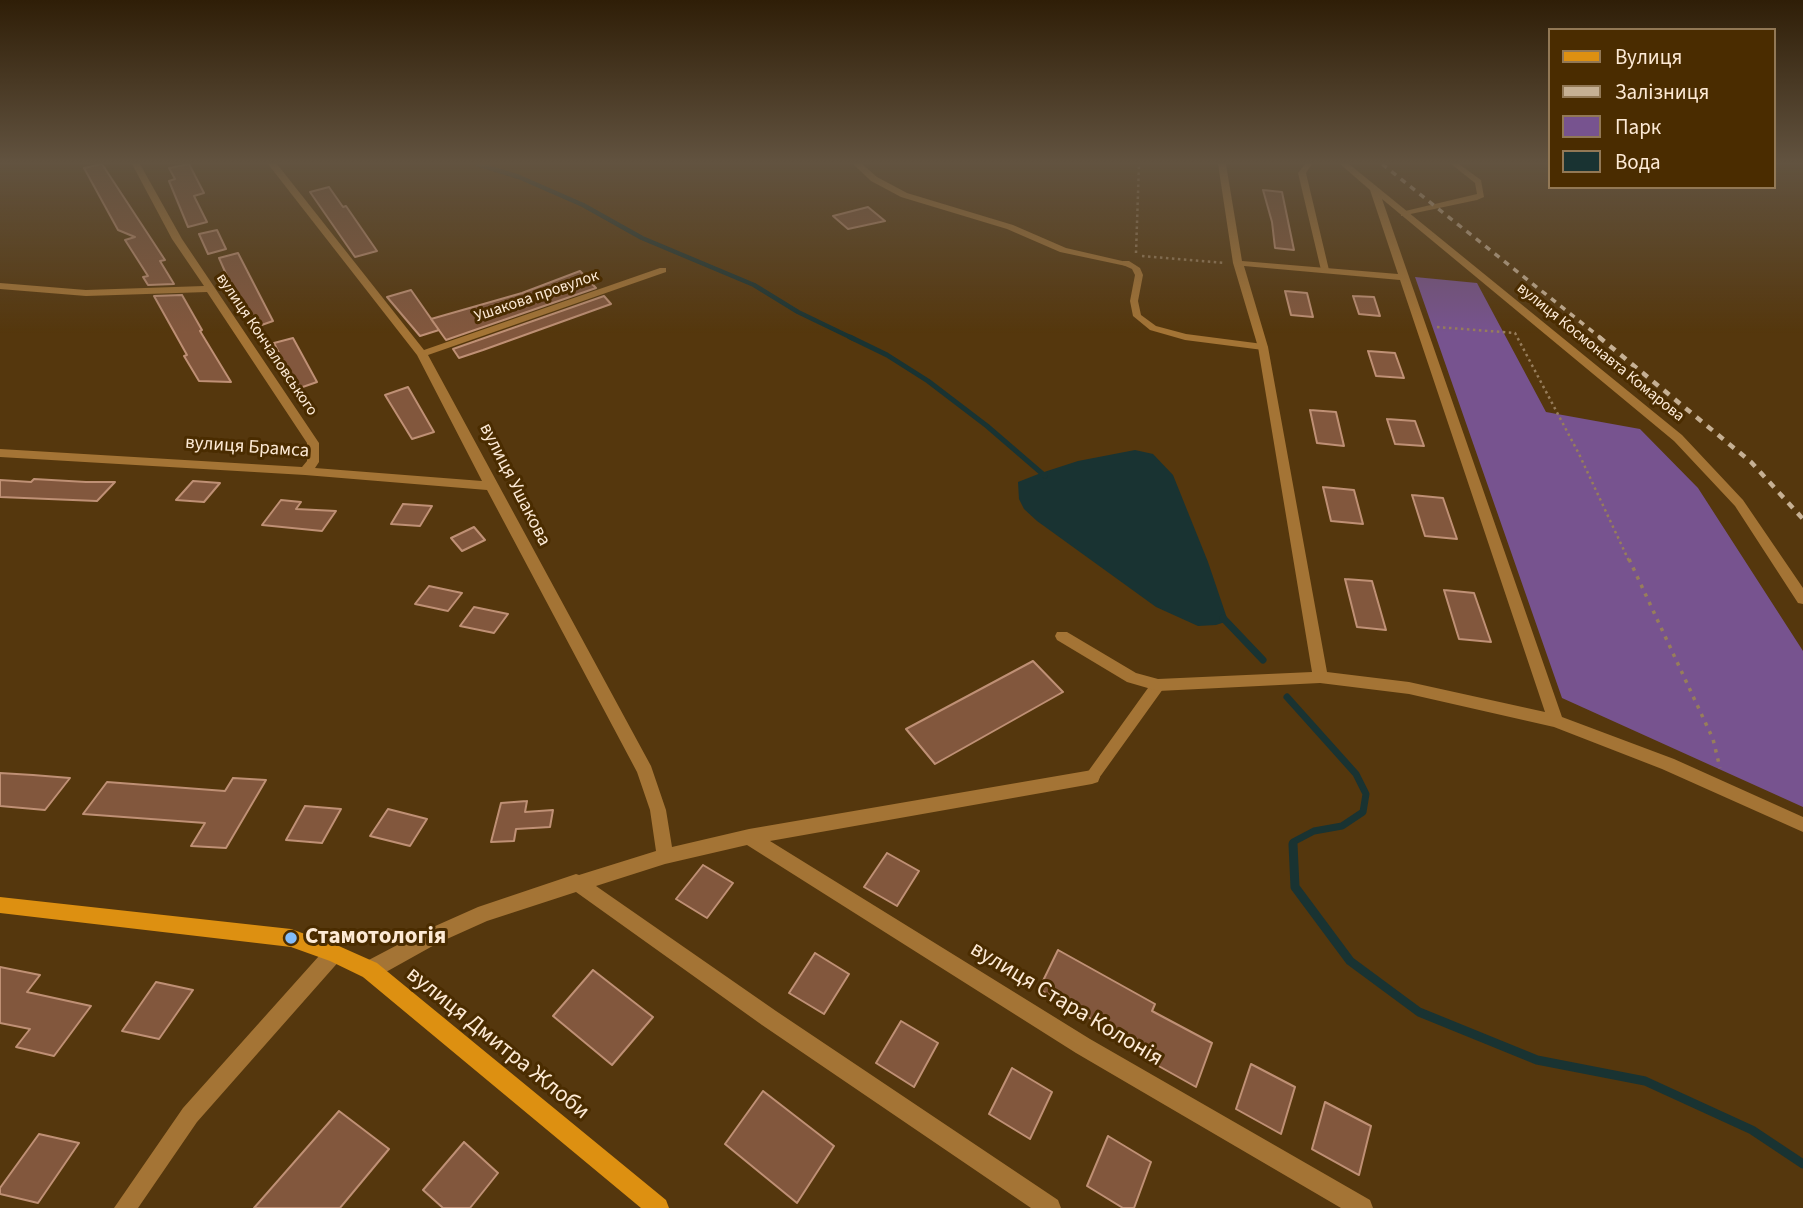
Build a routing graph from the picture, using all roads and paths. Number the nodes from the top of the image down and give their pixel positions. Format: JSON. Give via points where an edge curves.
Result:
{"nodes":[{"id":1,"x":167,"y":220,"type":"edge"},
{"id":2,"x":317,"y":220,"type":"edge"},
{"id":3,"x":988,"y":220,"type":"edge"},
{"id":4,"x":1137,"y":220,"type":"edge"},
{"id":5,"x":1231,"y":220,"type":"edge"},
{"id":6,"x":1313,"y":220,"type":"edge"},
{"id":7,"x":1390,"y":220,"type":"edge"},
{"id":8,"x":1412,"y":220,"type":"edge"},
{"id":9,"x":1386,"y":222,"type":"joint"},
{"id":10,"x":1126,"y":263,"type":"joint"},
{"id":11,"x":1238,"y":263,"type":"junction"},
{"id":12,"x":663,"y":270,"type":"dead end"},
{"id":13,"x":1325,"y":270,"type":"junction"},
{"id":14,"x":1404,"y":277,"type":"junction"},
{"id":15,"x":0,"y":286,"type":"edge"},
{"id":16,"x":210,"y":289,"type":"junction"},
{"id":17,"x":1421,"y":326,"type":"junction"},
{"id":18,"x":1263,"y":347,"type":"junction"},
{"id":19,"x":422,"y":354,"type":"junction"},
{"id":20,"x":0,"y":453,"type":"edge"},
{"id":21,"x":305,"y":471,"type":"junction"},
{"id":22,"x":491,"y":486,"type":"junction"},
{"id":23,"x":1803,"y":599,"type":"edge"},
{"id":24,"x":1062,"y":636,"type":"dead end"},
{"id":25,"x":1320,"y":677,"type":"junction"},
{"id":26,"x":1158,"y":685,"type":"junction"},
{"id":27,"x":1556,"y":720,"type":"junction"},
{"id":28,"x":1092,"y":777,"type":"joint"},
{"id":29,"x":1725,"y":790,"type":"junction"},
{"id":30,"x":1803,"y":825,"type":"edge"},
{"id":31,"x":749,"y":838,"type":"junction"},
{"id":32,"x":665,"y":856,"type":"junction"},
{"id":33,"x":576,"y":882,"type":"junction"},
{"id":34,"x":0,"y":905,"type":"edge"},
{"id":35,"x":334,"y":953,"type":"junction"},
{"id":36,"x":370,"y":970,"type":"junction"},
{"id":37,"x":125,"y":1208,"type":"edge"},
{"id":38,"x":658,"y":1208,"type":"edge"},
{"id":39,"x":1050,"y":1208,"type":"edge"},
{"id":40,"x":1362,"y":1208,"type":"edge"}],
"edges":[{"from":1,"to":16,"type":"street","name":"вулиця Кончаловського"},
{"from":2,"to":19,"type":"street","name":"вулиця Ушакова"},
{"from":3,"to":10,"type":"street","via":[[1063,250]]},
{"from":4,"to":11,"type":"path","via":[[1136,256]]},
{"from":5,"to":11,"type":"street"},
{"from":6,"to":13,"type":"lane"},
{"from":7,"to":9,"type":"street"},
{"from":8,"to":23,"type":"street","name":"вулиця Космонавта Комарова","via":[[1693,453],[1739,503]]},
{"from":9,"to":14,"type":"street"},
{"from":10,"to":18,"type":"lane","via":[[1139,275],[1134,301],[1137,316],[1153,328]]},
{"from":11,"to":13,"type":"street"},
{"from":11,"to":18,"type":"street"},
{"from":12,"to":19,"type":"street","name":"Ушакова провулок"},
{"from":13,"to":14,"type":"street"},
{"from":14,"to":17,"type":"street"},
{"from":15,"to":16,"type":"street","via":[[86,293]]},
{"from":16,"to":21,"type":"street","name":"вулиця Кончаловського","via":[[313,443],[313,462]]},
{"from":17,"to":27,"type":"street"},
{"from":17,"to":29,"type":"path","via":[[1514,333],[1579,454],[1713,739]]},
{"from":18,"to":25,"type":"street"},
{"from":19,"to":22,"type":"street","name":"вулиця Ушакова"},
{"from":20,"to":21,"type":"street","name":"вулиця Брамса"},
{"from":21,"to":22,"type":"street","name":"вулиця Брамса"},
{"from":22,"to":32,"type":"street","name":"вулиця Ушакова","via":[[645,771],[658,810]]},
{"from":24,"to":26,"type":"street","via":[[1132,678]]},
{"from":25,"to":26,"type":"street"},
{"from":25,"to":27,"type":"street","via":[[1409,688]]},
{"from":26,"to":28,"type":"lane"},
{"from":27,"to":29,"type":"street"},
{"from":28,"to":31,"type":"street"},
{"from":29,"to":30,"type":"street"},
{"from":31,"to":32,"type":"street"},
{"from":31,"to":40,"type":"street","name":"вулиця Стара Колонія","via":[[1083,1046]]},
{"from":32,"to":33,"type":"street"},
{"from":33,"to":36,"type":"street","via":[[484,913]]},
{"from":33,"to":39,"type":"street"},
{"from":34,"to":35,"type":"main road","name":"вулиця Дмитра Жлоби","via":[[291,938]]},
{"from":35,"to":36,"type":"main road","name":"вулиця Дмитра Жлоби"},
{"from":35,"to":37,"type":"street","via":[[190,1115]]},
{"from":36,"to":38,"type":"main road","name":"вулиця Дмитра Жлоби"}]}
